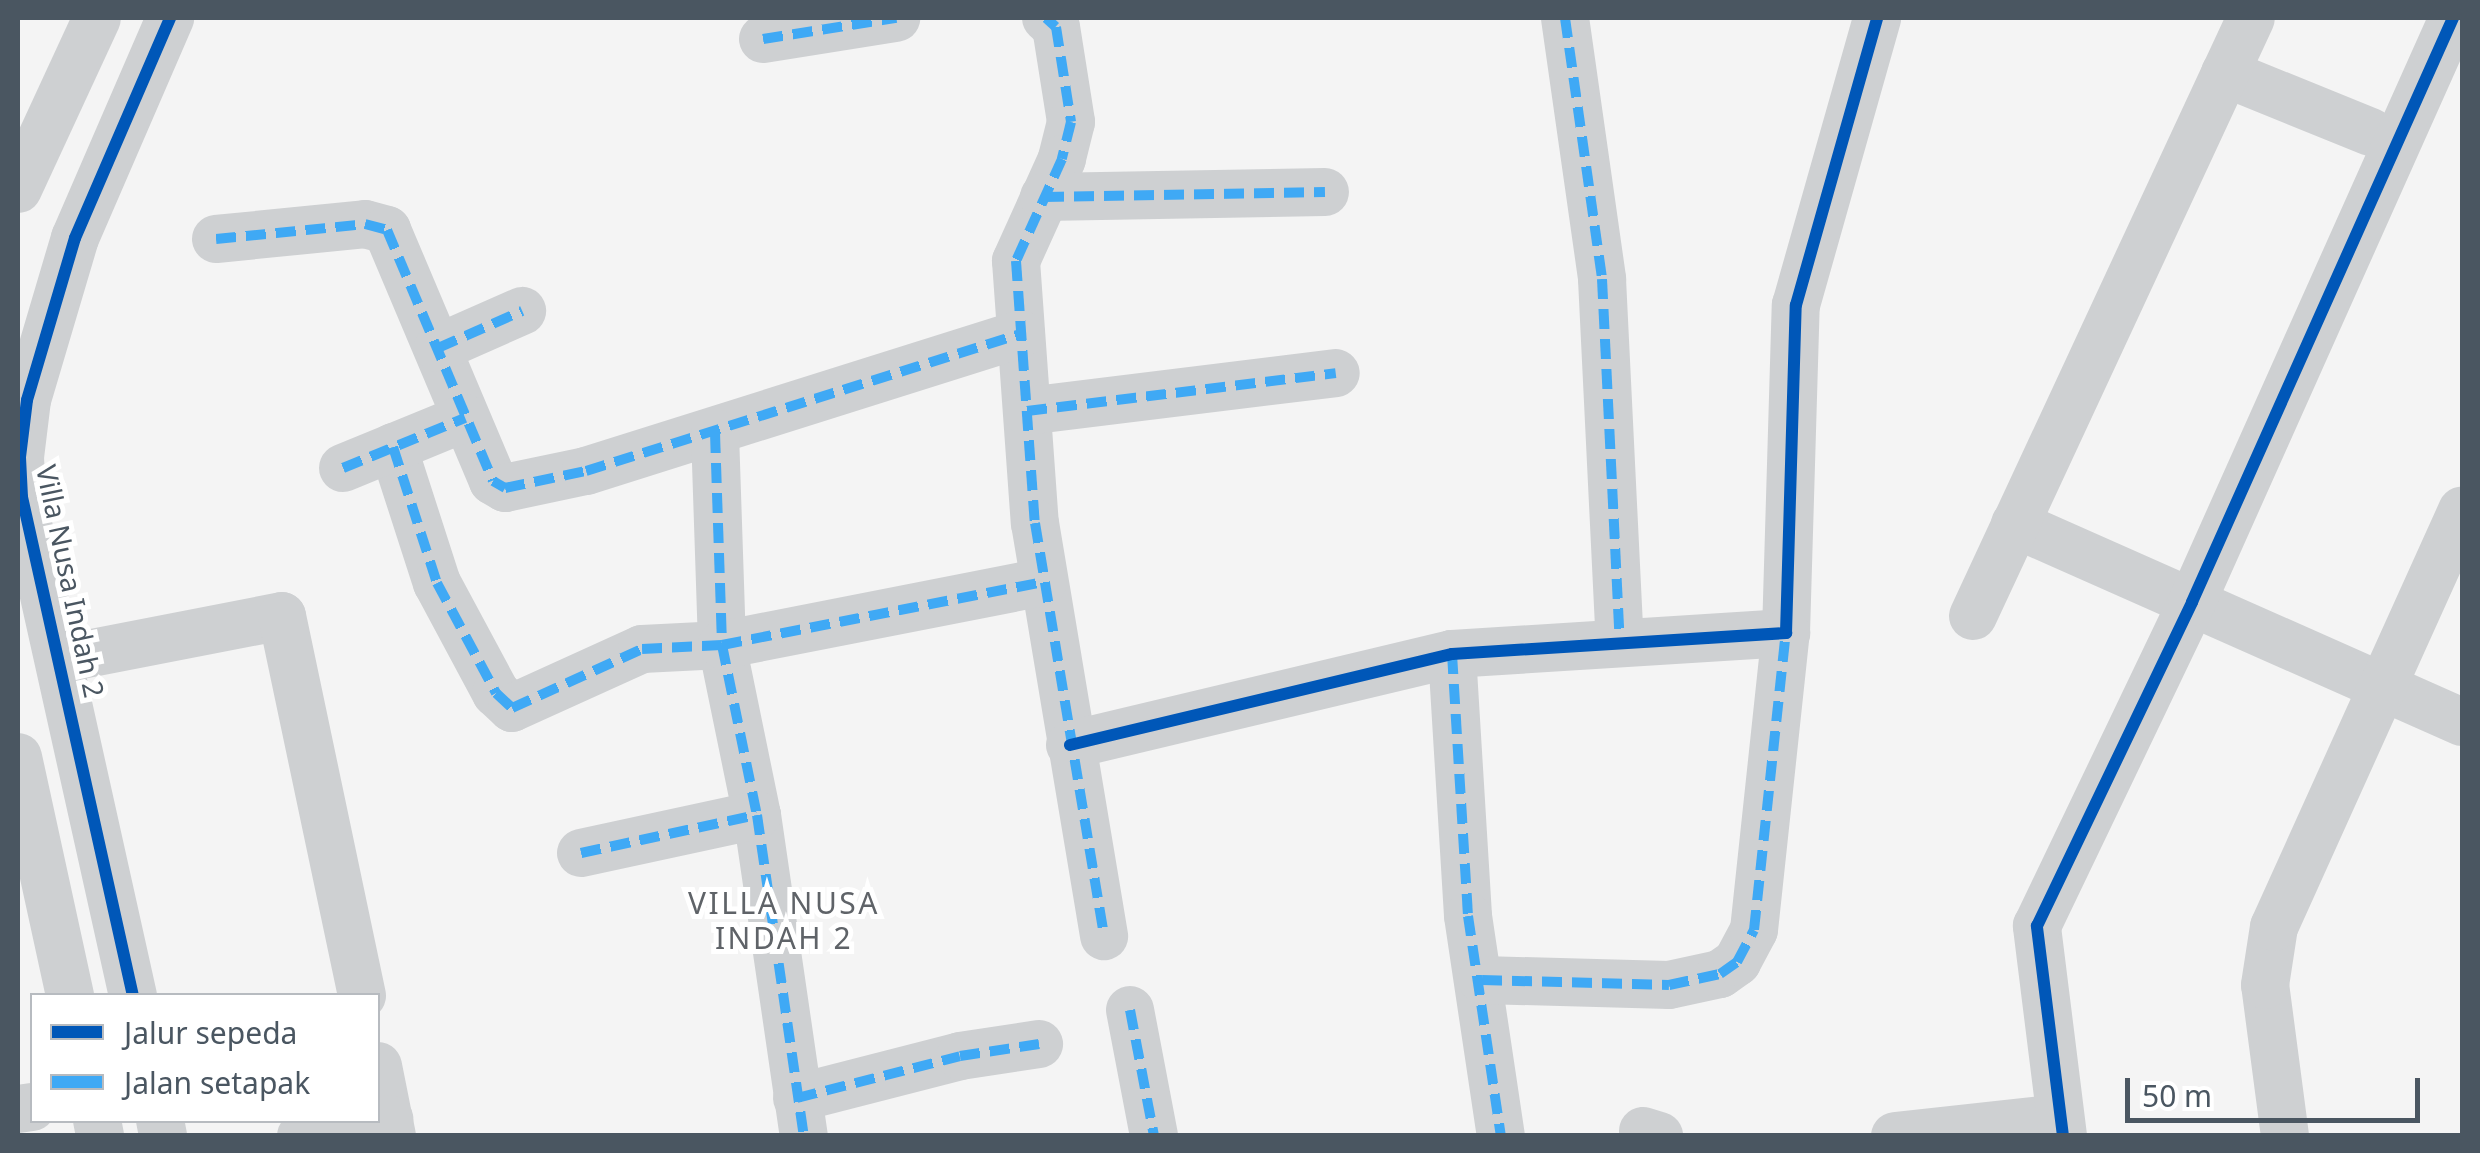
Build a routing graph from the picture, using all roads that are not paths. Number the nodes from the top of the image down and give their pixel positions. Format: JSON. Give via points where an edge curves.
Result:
{"nodes":[{"id":1,"x":97,"y":18,"type":"edge"},
{"id":2,"x":170,"y":18,"type":"edge"},
{"id":3,"x":896,"y":18,"type":"edge"},
{"id":4,"x":1046,"y":18,"type":"edge"},
{"id":5,"x":1565,"y":18,"type":"edge"},
{"id":6,"x":1877,"y":18,"type":"edge"},
{"id":7,"x":2252,"y":18,"type":"edge"},
{"id":8,"x":2453,"y":18,"type":"edge"},
{"id":9,"x":763,"y":39,"type":"dead end"},
{"id":10,"x":2226,"y":73,"type":"junction"},
{"id":11,"x":2370,"y":132,"type":"dead end"},
{"id":12,"x":18,"y":190,"type":"edge"},
{"id":13,"x":1325,"y":192,"type":"dead end"},
{"id":14,"x":1044,"y":198,"type":"junction"},
{"id":15,"x":216,"y":239,"type":"dead end"},
{"id":16,"x":522,"y":311,"type":"dead end"},
{"id":17,"x":1021,"y":334,"type":"junction"},
{"id":18,"x":438,"y":348,"type":"junction"},
{"id":19,"x":1336,"y":374,"type":"dead end"},
{"id":20,"x":1027,"y":411,"type":"junction"},
{"id":21,"x":465,"y":418,"type":"junction"},
{"id":22,"x":715,"y":433,"type":"junction"},
{"id":23,"x":393,"y":447,"type":"junction"},
{"id":24,"x":343,"y":468,"type":"dead end"},
{"id":25,"x":2462,"y":510,"type":"edge"},
{"id":26,"x":2016,"y":524,"type":"junction"},
{"id":27,"x":1042,"y":582,"type":"junction"},
{"id":28,"x":2192,"y":602,"type":"junction"},
{"id":29,"x":1973,"y":616,"type":"dead end"},
{"id":30,"x":1786,"y":633,"type":"junction"},
{"id":31,"x":1620,"y":643,"type":"junction"},
{"id":32,"x":722,"y":644,"type":"junction"},
{"id":33,"x":1452,"y":654,"type":"junction"},
{"id":34,"x":61,"y":659,"type":"junction"},
{"id":35,"x":2383,"y":687,"type":"junction"},
{"id":36,"x":2462,"y":722,"type":"edge"},
{"id":37,"x":1070,"y":745,"type":"junction"},
{"id":38,"x":18,"y":757,"type":"edge"},
{"id":39,"x":757,"y":815,"type":"junction"},
{"id":40,"x":581,"y":853,"type":"dead end"},
{"id":41,"x":1104,"y":936,"type":"dead end"},
{"id":42,"x":1482,"y":980,"type":"junction"},
{"id":43,"x":69,"y":993,"type":"edge"},
{"id":44,"x":132,"y":993,"type":"edge"},
{"id":45,"x":361,"y":993,"type":"edge"},
{"id":46,"x":1130,"y":1010,"type":"dead end"},
{"id":47,"x":1039,"y":1044,"type":"dead end"},
{"id":48,"x":380,"y":1076,"type":"edge"},
{"id":49,"x":800,"y":1117,"type":"edge"},
{"id":50,"x":390,"y":1127,"type":"edge"},
{"id":51,"x":2061,"y":1127,"type":"edge"},
{"id":52,"x":301,"y":1136,"type":"edge"},
{"id":53,"x":1154,"y":1136,"type":"edge"},
{"id":54,"x":1501,"y":1136,"type":"edge"},
{"id":55,"x":1895,"y":1136,"type":"edge"},
{"id":56,"x":2285,"y":1136,"type":"edge"}],
"edges":[{"from":1,"to":12,"type":"street"},
{"from":2,"to":34,"type":"street","name":"Villa Nusa Indah 2","via":[[75,238],[27,400],[22,497]]},
{"from":3,"to":9,"type":"street"},
{"from":4,"to":14,"type":"street","via":[[1056,27],[1071,122]]},
{"from":5,"to":31,"type":"street","via":[[1602,279]]},
{"from":6,"to":30,"type":"street","via":[[1796,306]]},
{"from":7,"to":10,"type":"street"},
{"from":8,"to":28,"type":"street"},
{"from":10,"to":11,"type":"street"},
{"from":10,"to":26,"type":"street"},
{"from":13,"to":14,"type":"street"},
{"from":14,"to":17,"type":"street","via":[[1016,261]]},
{"from":15,"to":18,"type":"street","via":[[377,224],[399,247]]},
{"from":16,"to":18,"type":"street"},
{"from":17,"to":20,"type":"street"},
{"from":17,"to":22,"type":"street"},
{"from":18,"to":21,"type":"street"},
{"from":19,"to":20,"type":"street"},
{"from":20,"to":27,"type":"street"},
{"from":21,"to":22,"type":"street","via":[[494,481],[505,488]]},
{"from":21,"to":23,"type":"street"},
{"from":22,"to":32,"type":"street"},
{"from":23,"to":24,"type":"street"},
{"from":23,"to":32,"type":"street","via":[[436,584],[505,705],[523,705],[642,649]]},
{"from":25,"to":35,"type":"street"},
{"from":26,"to":28,"type":"street"},
{"from":26,"to":29,"type":"street"},
{"from":27,"to":32,"type":"street"},
{"from":27,"to":37,"type":"street"},
{"from":28,"to":35,"type":"street"},
{"from":28,"to":51,"type":"street","via":[[2037,926]]},
{"from":30,"to":31,"type":"street"},
{"from":30,"to":42,"type":"street","via":[[1754,930],[1737,962],[1720,974],[1669,985]]},
{"from":31,"to":33,"type":"street"},
{"from":32,"to":39,"type":"street"},
{"from":33,"to":37,"type":"street"},
{"from":33,"to":42,"type":"street","via":[[1468,916]]},
{"from":34,"to":44,"type":"street","name":"Villa Nusa Indah 2"},
{"from":34,"to":45,"type":"street","via":[[282,616]]},
{"from":35,"to":36,"type":"street"},
{"from":35,"to":56,"type":"street","via":[[2274,927],[2265,985]]},
{"from":37,"to":41,"type":"street"},
{"from":38,"to":43,"type":"street"},
{"from":39,"to":40,"type":"street"},
{"from":39,"to":49,"type":"street"},
{"from":42,"to":54,"type":"street"},
{"from":46,"to":53,"type":"street"},
{"from":47,"to":49,"type":"street","via":[[960,1056]]},
{"from":48,"to":50,"type":"street"},
{"from":50,"to":52,"type":"street"},
{"from":51,"to":55,"type":"street"}]}
